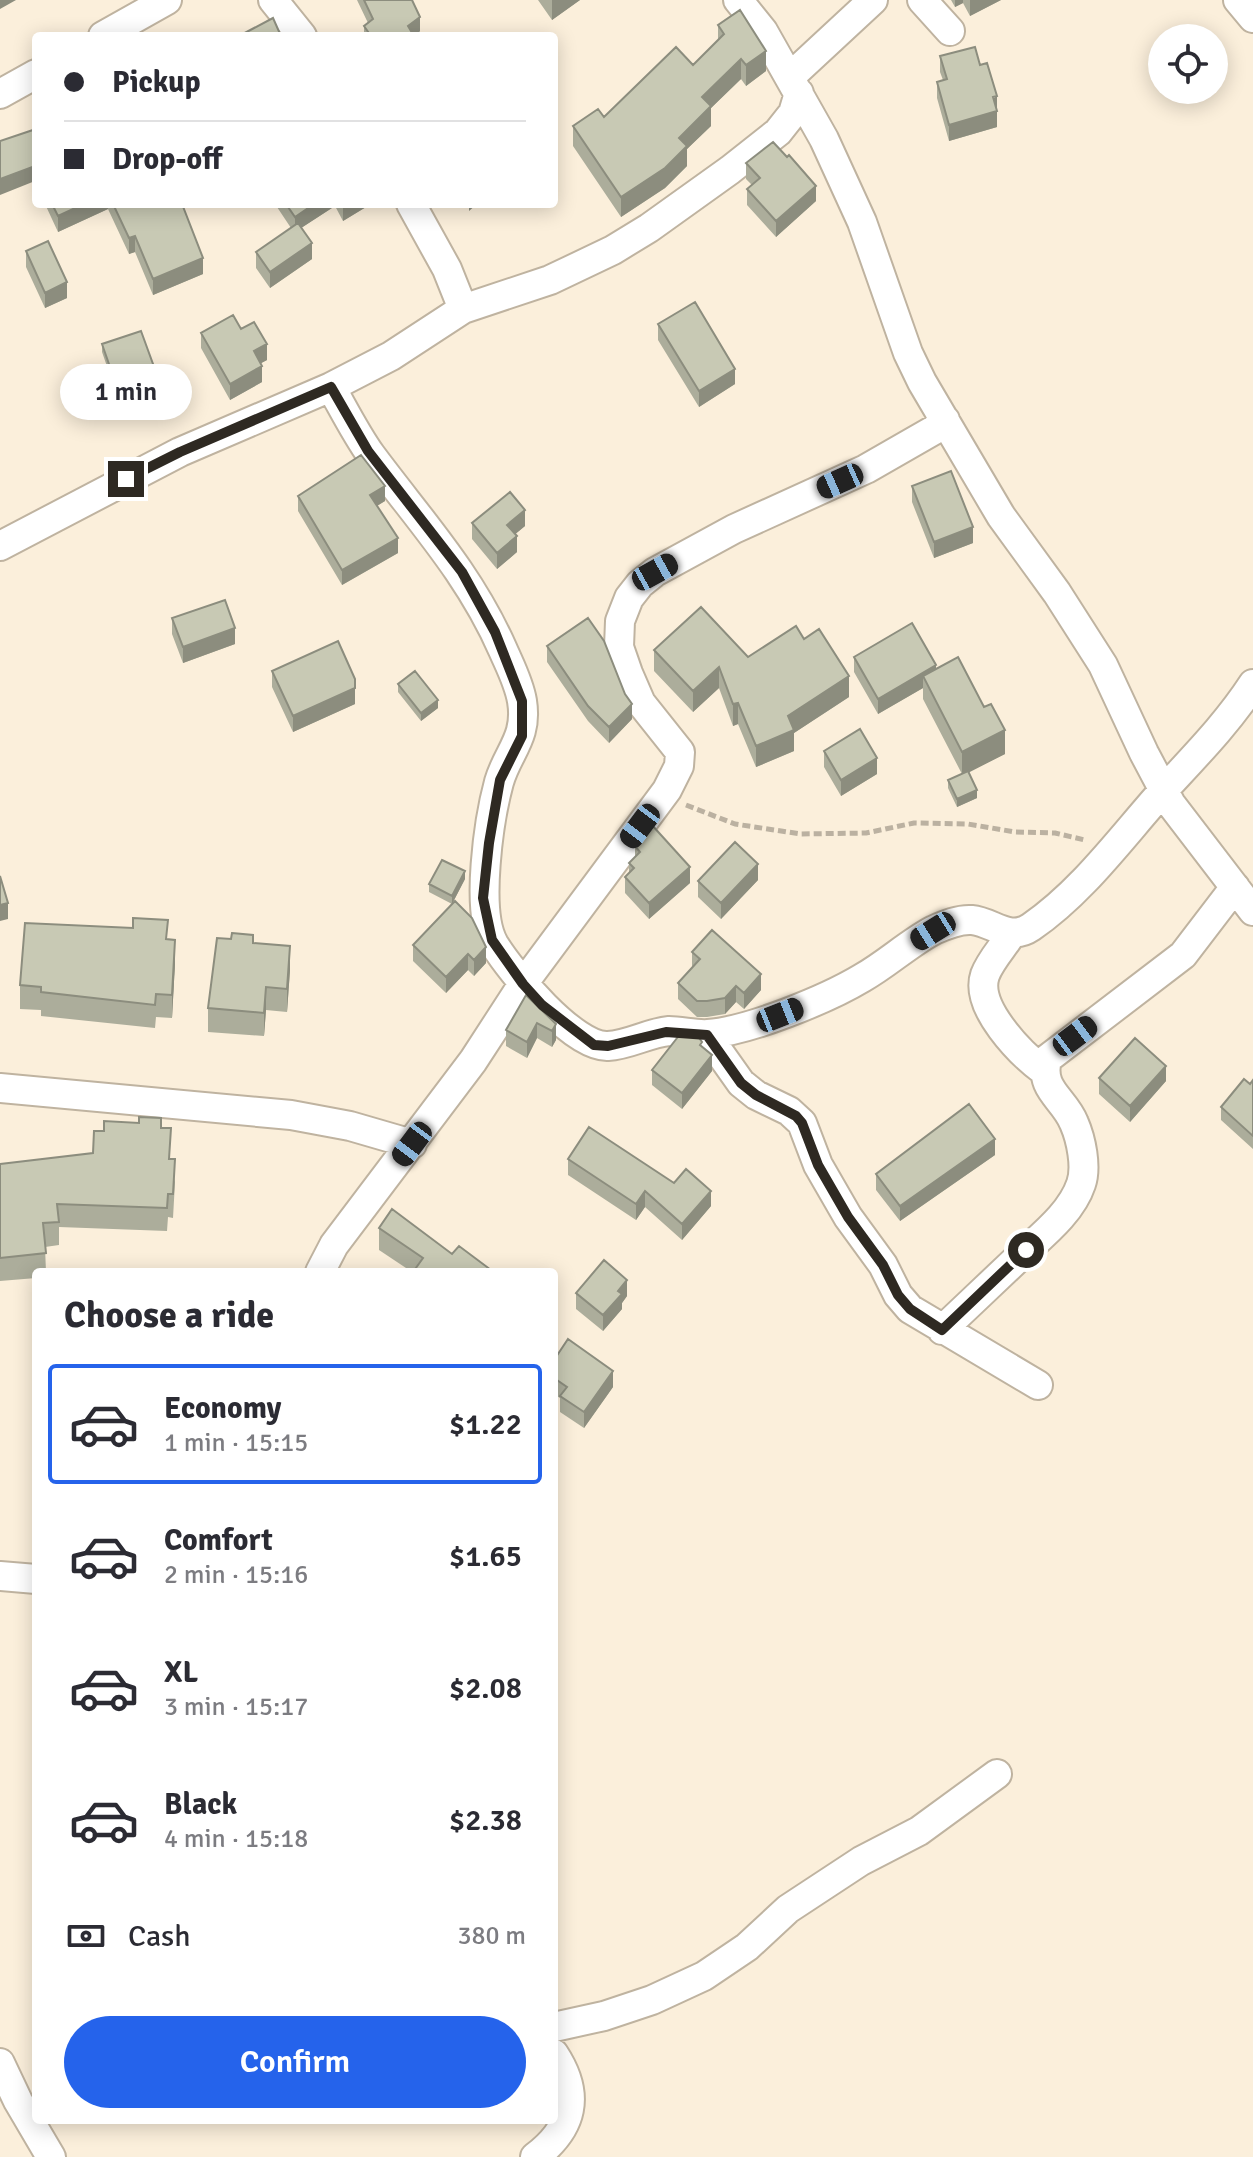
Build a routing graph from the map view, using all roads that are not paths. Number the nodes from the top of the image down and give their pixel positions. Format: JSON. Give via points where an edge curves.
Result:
{"nodes":[{"id":1,"x":167,"y":0,"type":"edge"},
{"id":2,"x":273,"y":0,"type":"edge"},
{"id":3,"x":738,"y":0,"type":"edge"},
{"id":4,"x":873,"y":0,"type":"edge"},
{"id":5,"x":922,"y":0,"type":"edge"},
{"id":6,"x":950,"y":31,"type":"dead end"},
{"id":7,"x":110,"y":32,"type":"edge"},
{"id":8,"x":299,"y":32,"type":"edge"},
{"id":9,"x":32,"y":76,"type":"edge"},
{"id":10,"x":794,"y":85,"type":"junction"},
{"id":11,"x":2,"y":90,"type":"edge"},
{"id":12,"x":413,"y":208,"type":"edge"},
{"id":13,"x":463,"y":309,"type":"junction"},
{"id":14,"x":331,"y":387,"type":"junction"},
{"id":15,"x":945,"y":420,"type":"junction"},
{"id":16,"x":0,"y":546,"type":"edge"},
{"id":17,"x":1253,"y":684,"type":"edge"},
{"id":18,"x":1164,"y":790,"type":"junction"},
{"id":19,"x":1235,"y":887,"type":"junction"},
{"id":20,"x":1253,"y":911,"type":"edge"},
{"id":21,"x":1012,"y":933,"type":"junction"},
{"id":22,"x":523,"y":984,"type":"junction"},
{"id":23,"x":707,"y":1035,"type":"junction"},
{"id":24,"x":1044,"y":1071,"type":"junction"},
{"id":25,"x":0,"y":1088,"type":"edge"},
{"id":26,"x":412,"y":1144,"type":"junction"},
{"id":27,"x":322,"y":1268,"type":"edge"},
{"id":28,"x":942,"y":1330,"type":"junction"},
{"id":29,"x":1038,"y":1385,"type":"dead end"},
{"id":30,"x":0,"y":1576,"type":"edge"},
{"id":31,"x":32,"y":1579,"type":"edge"},
{"id":32,"x":997,"y":1774,"type":"dead end"},
{"id":33,"x":558,"y":2026,"type":"edge"},
{"id":34,"x":558,"y":2060,"type":"edge"},
{"id":35,"x":0,"y":2063,"type":"edge"},
{"id":36,"x":32,"y":2111,"type":"edge"},
{"id":37,"x":40,"y":2124,"type":"edge"},
{"id":38,"x":538,"y":2156,"type":"edge"},
{"id":39,"x":51,"y":2157,"type":"edge"}],
"edges":[{"from":1,"to":7,"type":"street"},
{"from":2,"to":8,"type":"street"},
{"from":3,"to":10,"type":"street"},
{"from":4,"to":10,"type":"street"},
{"from":5,"to":6,"type":"street"},
{"from":9,"to":11,"type":"street"},
{"from":10,"to":13,"type":"street","via":[[793,113],[778,132],[649,228],[573,270]]},
{"from":10,"to":15,"type":"street","via":[[862,222],[908,353]]},
{"from":12,"to":13,"type":"street"},
{"from":13,"to":14,"type":"street"},
{"from":14,"to":16,"type":"street","via":[[180,452]]},
{"from":14,"to":22,"type":"street","via":[[368,451],[462,572],[515,677],[522,701],[522,736],[500,780],[483,898],[492,940]]},
{"from":15,"to":18,"type":"street","via":[[1001,516],[1103,665]]},
{"from":15,"to":22,"type":"street","via":[[866,469],[655,572],[629,598],[620,621],[619,647],[641,703],[680,752],[679,766],[667,790]]},
{"from":17,"to":18,"type":"street","via":[[1210,742]]},
{"from":18,"to":19,"type":"street"},
{"from":18,"to":21,"type":"street","via":[[1061,902],[1023,932]]},
{"from":19,"to":20,"type":"street"},
{"from":19,"to":24,"type":"street","via":[[1183,955],[1059,1048],[1047,1059]]},
{"from":21,"to":23,"type":"street","via":[[976,920],[955,922],[825,997]]},
{"from":21,"to":24,"type":"street","via":[[985,976],[984,991],[1012,1042]]},
{"from":22,"to":23,"type":"street","via":[[594,1045],[666,1032]]},
{"from":22,"to":26,"type":"street"},
{"from":23,"to":28,"type":"street","via":[[741,1083],[802,1123],[818,1165],[898,1295]]},
{"from":24,"to":28,"type":"street","via":[[1048,1086],[1074,1122],[1082,1182],[1047,1231]]},
{"from":25,"to":26,"type":"street","via":[[291,1115]]},
{"from":26,"to":27,"type":"street"},
{"from":28,"to":29,"type":"street"},
{"from":30,"to":31,"type":"street"},
{"from":32,"to":33,"type":"street","via":[[919,1831],[788,1909],[747,1947],[704,1976],[652,2000]]},
{"from":34,"to":38,"type":"street","via":[[572,2100],[567,2123]]},
{"from":35,"to":36,"type":"street"},
{"from":37,"to":39,"type":"street"}]}
